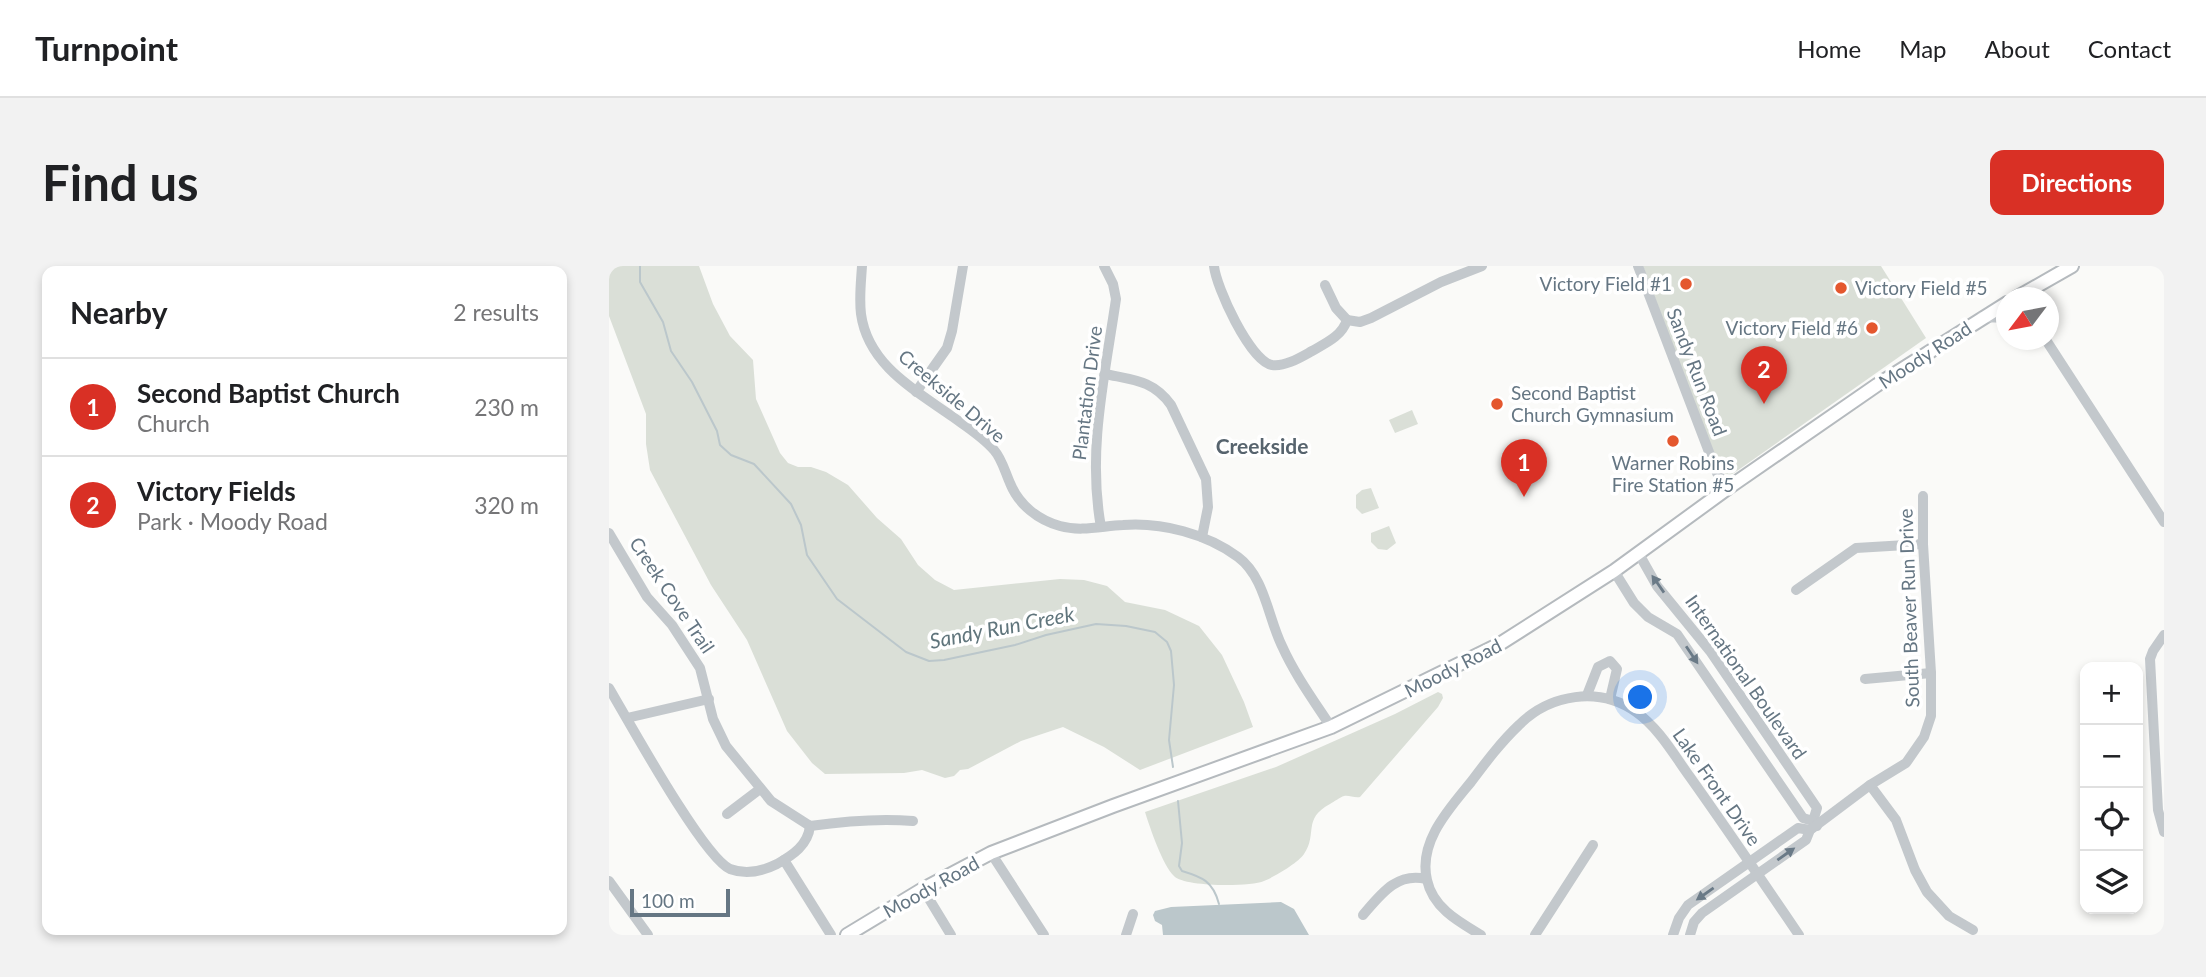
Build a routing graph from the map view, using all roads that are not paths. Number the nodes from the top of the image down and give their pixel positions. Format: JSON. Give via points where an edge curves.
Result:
{"nodes":[{"id":1,"x":862,"y":266,"type":"edge"},
{"id":2,"x":963,"y":266,"type":"edge"},
{"id":3,"x":1104,"y":266,"type":"edge"},
{"id":4,"x":1214,"y":266,"type":"edge"},
{"id":5,"x":1482,"y":266,"type":"edge"},
{"id":6,"x":1638,"y":266,"type":"edge"},
{"id":7,"x":2072,"y":266,"type":"edge"},
{"id":8,"x":2042,"y":283,"type":"junction"},
{"id":9,"x":1325,"y":285,"type":"dead end"},
{"id":10,"x":2035,"y":287,"type":"edge"},
{"id":11,"x":2041,"y":287,"type":"edge"},
{"id":12,"x":1996,"y":309,"type":"edge"},
{"id":13,"x":1982,"y":317,"type":"junction"},
{"id":14,"x":1996,"y":318,"type":"edge"},
{"id":15,"x":1347,"y":320,"type":"junction"},
{"id":16,"x":2052,"y":350,"type":"edge"},
{"id":17,"x":1105,"y":374,"type":"junction"},
{"id":18,"x":916,"y":392,"type":"junction"},
{"id":19,"x":1728,"y":488,"type":"junction"},
{"id":20,"x":1923,"y":496,"type":"dead end"},
{"id":21,"x":2164,"y":522,"type":"edge"},
{"id":22,"x":1101,"y":527,"type":"junction"},
{"id":23,"x":609,"y":533,"type":"edge"},
{"id":24,"x":1202,"y":537,"type":"junction"},
{"id":25,"x":1923,"y":544,"type":"junction"},
{"id":26,"x":1639,"y":554,"type":"junction"},
{"id":27,"x":1614,"y":571,"type":"junction"},
{"id":28,"x":1796,"y":590,"type":"dead end"},
{"id":29,"x":2164,"y":635,"type":"edge"},
{"id":30,"x":1931,"y":673,"type":"junction"},
{"id":31,"x":1865,"y":679,"type":"dead end"},
{"id":32,"x":609,"y":688,"type":"edge"},
{"id":33,"x":1587,"y":695,"type":"junction"},
{"id":34,"x":709,"y":699,"type":"junction"},
{"id":35,"x":1610,"y":699,"type":"junction"},
{"id":36,"x":627,"y":718,"type":"junction"},
{"id":37,"x":1331,"y":727,"type":"junction"},
{"id":38,"x":1870,"y":785,"type":"junction"},
{"id":39,"x":759,"y":789,"type":"junction"},
{"id":40,"x":2160,"y":791,"type":"edge"},
{"id":41,"x":727,"y":814,"type":"dead end"},
{"id":42,"x":913,"y":821,"type":"dead end"},
{"id":43,"x":810,"y":826,"type":"junction"},
{"id":44,"x":1813,"y":826,"type":"junction"},
{"id":45,"x":2164,"y":832,"type":"edge"},
{"id":46,"x":1593,"y":845,"type":"dead end"},
{"id":47,"x":991,"y":853,"type":"junction"},
{"id":48,"x":784,"y":860,"type":"junction"},
{"id":49,"x":1750,"y":863,"type":"junction"},
{"id":50,"x":1757,"y":874,"type":"junction"},
{"id":51,"x":1426,"y":880,"type":"junction"},
{"id":52,"x":609,"y":881,"type":"edge"},
{"id":53,"x":923,"y":889,"type":"junction"},
{"id":54,"x":1133,"y":914,"type":"dead end"},
{"id":55,"x":1363,"y":915,"type":"dead end"},
{"id":56,"x":1973,"y":930,"type":"dead end"},
{"id":57,"x":648,"y":935,"type":"edge"},
{"id":58,"x":831,"y":935,"type":"edge"},
{"id":59,"x":847,"y":935,"type":"edge"},
{"id":60,"x":951,"y":935,"type":"edge"},
{"id":61,"x":1044,"y":935,"type":"edge"},
{"id":62,"x":1126,"y":935,"type":"edge"},
{"id":63,"x":1481,"y":935,"type":"edge"},
{"id":64,"x":1535,"y":935,"type":"edge"},
{"id":65,"x":1674,"y":935,"type":"edge"},
{"id":66,"x":1690,"y":935,"type":"edge"},
{"id":67,"x":1799,"y":935,"type":"edge"}],
"edges":[{"from":1,"to":18,"type":"street","name":"Creekside Drive","via":[[860,301],[865,330],[893,375]]},
{"from":2,"to":18,"type":"street","via":[[947,348]]},
{"from":3,"to":17,"type":"street","name":"Plantation Drive","via":[[1116,299]]},
{"from":4,"to":15,"type":"street","via":[[1230,309],[1264,363],[1279,365],[1301,357],[1332,340]]},
{"from":5,"to":15,"type":"street","via":[[1371,318]]},
{"from":6,"to":19,"type":"street","name":"Sandy Run Road","via":[[1717,473]]},
{"from":7,"to":8,"type":"main road"},
{"from":8,"to":10,"type":"main road"},
{"from":8,"to":11,"type":"street"},
{"from":9,"to":15,"type":"street"},
{"from":12,"to":13,"type":"main road","name":"Moody Road"},
{"from":13,"to":14,"type":"street"},
{"from":13,"to":19,"type":"main road","name":"Moody Road"},
{"from":16,"to":21,"type":"street"},
{"from":17,"to":22,"type":"street","name":"Plantation Drive","via":[[1095,454]]},
{"from":17,"to":24,"type":"street","via":[[1152,385],[1171,405],[1206,479],[1208,507]]},
{"from":18,"to":22,"type":"street","name":"Creekside Drive","via":[[995,451],[1016,495],[1033,514],[1062,527]]},
{"from":19,"to":26,"type":"main road","name":"Moody Road"},
{"from":20,"to":25,"type":"street","name":"South Beaver Run Drive"},
{"from":22,"to":24,"type":"street","name":"Creekside Drive","via":[[1150,525]]},
{"from":23,"to":34,"type":"street","name":"Creek Cove Trail","via":[[647,597],[700,668]]},
{"from":24,"to":37,"type":"street","name":"Creekside Drive","via":[[1237,555],[1249,569],[1282,646]]},
{"from":25,"to":28,"type":"street","via":[[1856,548]]},
{"from":25,"to":30,"type":"street","name":"South Beaver Run Drive"},
{"from":26,"to":27,"type":"main road","name":"Moody Road"},
{"from":44,"to":26,"type":"street","name":"International Boulevard","one_way":true,"via":[[1817,808],[1710,650],[1657,586]]},
{"from":27,"to":37,"type":"main road","name":"Moody Road","via":[[1498,645]]},
{"from":27,"to":44,"type":"street","name":"International Boulevard","one_way":true,"via":[[1634,603],[1677,634],[1803,818]]},
{"from":29,"to":40,"type":"street","via":[[2150,659]]},
{"from":30,"to":31,"type":"street"},
{"from":30,"to":38,"type":"street","name":"South Beaver Run Drive","via":[[1931,716],[1924,737],[1906,763]]},
{"from":32,"to":36,"type":"street"},
{"from":33,"to":35,"type":"street","name":"Lake Front Drive"},
{"from":33,"to":35,"type":"street","via":[[1598,667],[1610,661],[1617,669]]},
{"from":33,"to":51,"type":"street","name":"Lake Front Drive","via":[[1536,711],[1499,747],[1436,828],[1426,859]]},
{"from":34,"to":36,"type":"street"},
{"from":34,"to":39,"type":"street","name":"Creek Cove Trail","via":[[726,746]]},
{"from":35,"to":49,"type":"street","name":"Lake Front Drive","via":[[1645,719]]},
{"from":36,"to":48,"type":"street","via":[[710,850],[729,868],[748,873]]},
{"from":37,"to":47,"type":"main road","name":"Moody Road"},
{"from":38,"to":44,"type":"street","name":"South Beaver Run Drive"},
{"from":38,"to":56,"type":"street","via":[[1896,820],[1927,892],[1949,916]]},
{"from":39,"to":41,"type":"street"},
{"from":39,"to":43,"type":"street","name":"Creek Cove Trail"},
{"from":40,"to":45,"type":"street","via":[[2158,810]]},
{"from":42,"to":43,"type":"street","via":[[883,818]]},
{"from":43,"to":48,"type":"street","via":[[809,838]]},
{"from":44,"to":49,"type":"street","name":"South Beaver Run Drive","via":[[1798,828]]},
{"from":50,"to":44,"type":"street","name":"South Beaver Run Drive","one_way":true,"via":[[1806,840]]},
{"from":46,"to":64,"type":"street"},
{"from":47,"to":53,"type":"main road","name":"Moody Road"},
{"from":47,"to":61,"type":"street"},
{"from":48,"to":58,"type":"street"},
{"from":49,"to":50,"type":"street","name":"Lake Front Drive"},
{"from":49,"to":65,"type":"street","name":"South Beaver Run Drive","one_way":true,"via":[[1688,905]]},
{"from":50,"to":66,"type":"street","name":"South Beaver Run Drive","via":[[1702,913]]},
{"from":50,"to":67,"type":"street","name":"Lake Front Drive"},
{"from":51,"to":55,"type":"street","via":[[1414,876],[1392,885]]},
{"from":51,"to":63,"type":"street","via":[[1451,917]]},
{"from":52,"to":57,"type":"street"},
{"from":53,"to":59,"type":"main road","name":"Moody Road"},
{"from":53,"to":60,"type":"street"},
{"from":54,"to":62,"type":"street"}]}
